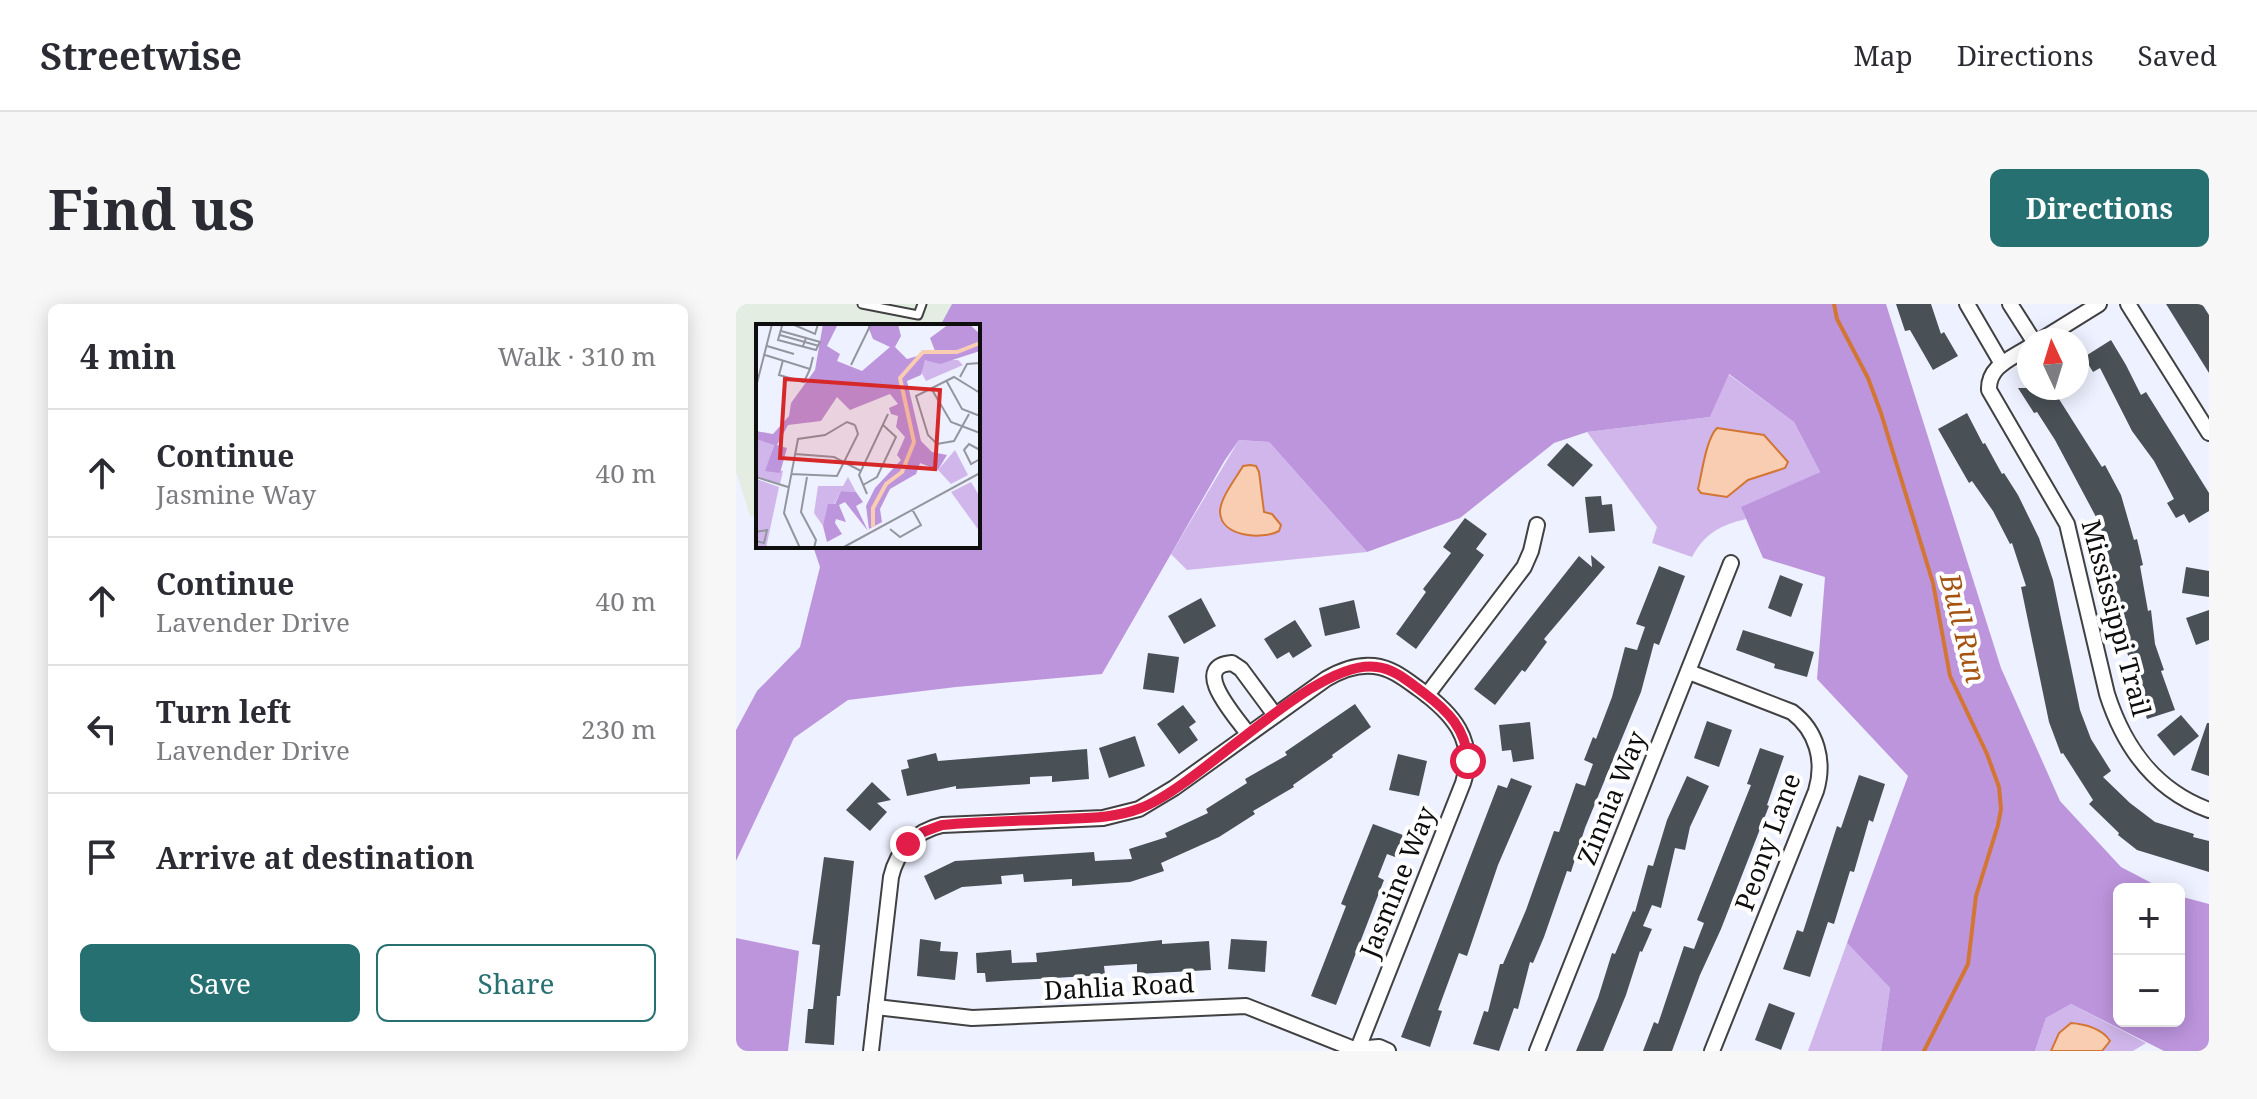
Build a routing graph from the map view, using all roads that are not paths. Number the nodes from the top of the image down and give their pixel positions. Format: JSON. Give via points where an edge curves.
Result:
{"nodes":[{"id":1,"x":862,"y":304,"type":"edge"},
{"id":2,"x":922,"y":304,"type":"edge"},
{"id":3,"x":1967,"y":304,"type":"edge"},
{"id":4,"x":2010,"y":304,"type":"edge"},
{"id":5,"x":2099,"y":304,"type":"edge"},
{"id":6,"x":2128,"y":304,"type":"edge"},
{"id":7,"x":2025,"y":328,"type":"edge"},
{"id":8,"x":2060,"y":328,"type":"edge"},
{"id":9,"x":2017,"y":354,"type":"edge"},
{"id":10,"x":1997,"y":367,"type":"junction"},
{"id":11,"x":2209,"y":433,"type":"edge"},
{"id":12,"x":1537,"y":525,"type":"dead end"},
{"id":13,"x":1731,"y":563,"type":"dead end"},
{"id":14,"x":1689,"y":672,"type":"junction"},
{"id":15,"x":1427,"y":695,"type":"junction"},
{"id":16,"x":1275,"y":715,"type":"junction"},
{"id":17,"x":1248,"y":734,"type":"junction"},
{"id":18,"x":2209,"y":810,"type":"edge"},
{"id":19,"x":876,"y":1007,"type":"junction"},
{"id":20,"x":1358,"y":1050,"type":"edge"},
{"id":21,"x":871,"y":1051,"type":"edge"},
{"id":22,"x":1388,"y":1051,"type":"edge"},
{"id":23,"x":1537,"y":1051,"type":"edge"},
{"id":24,"x":1712,"y":1051,"type":"edge"}],
"edges":[{"from":1,"to":2,"type":"lane","via":[[918,315]]},
{"from":3,"to":10,"type":"street"},
{"from":4,"to":7,"type":"street"},
{"from":5,"to":8,"type":"street"},
{"from":6,"to":11,"type":"street"},
{"from":9,"to":10,"type":"street"},
{"from":10,"to":18,"type":"street","name":"Mississippi Trail","via":[[1988,379],[1993,399],[2067,524],[2121,733],[2150,773],[2182,798]]},
{"from":12,"to":15,"type":"street","via":[[1524,567]]},
{"from":13,"to":14,"type":"street","name":"Zinnia Way"},
{"from":14,"to":23,"type":"street","name":"Zinnia Way"},
{"from":14,"to":24,"type":"street","name":"Peony Lane","via":[[1792,712],[1813,737],[1820,763],[1816,791]]},
{"from":15,"to":16,"type":"street","name":"Jasmine Way","via":[[1389,670],[1352,667]]},
{"from":15,"to":20,"type":"street","name":"Jasmine Way","via":[[1457,724],[1466,745],[1467,769]]},
{"from":16,"to":17,"type":"street","name":"Jasmine Way"},
{"from":16,"to":17,"type":"street","via":[[1241,669],[1232,663],[1221,665],[1215,670],[1214,685]]},
{"from":17,"to":19,"type":"street","name":"Jasmine Way","via":[[1131,812],[1103,818],[952,824],[918,836],[892,871]]},
{"from":19,"to":20,"type":"street","name":"Dahlia Road","via":[[972,1018],[1246,1006]]},
{"from":19,"to":21,"type":"street","name":"Jasmine Way"},
{"from":20,"to":22,"type":"street","name":"Dahlia Road"}]}
